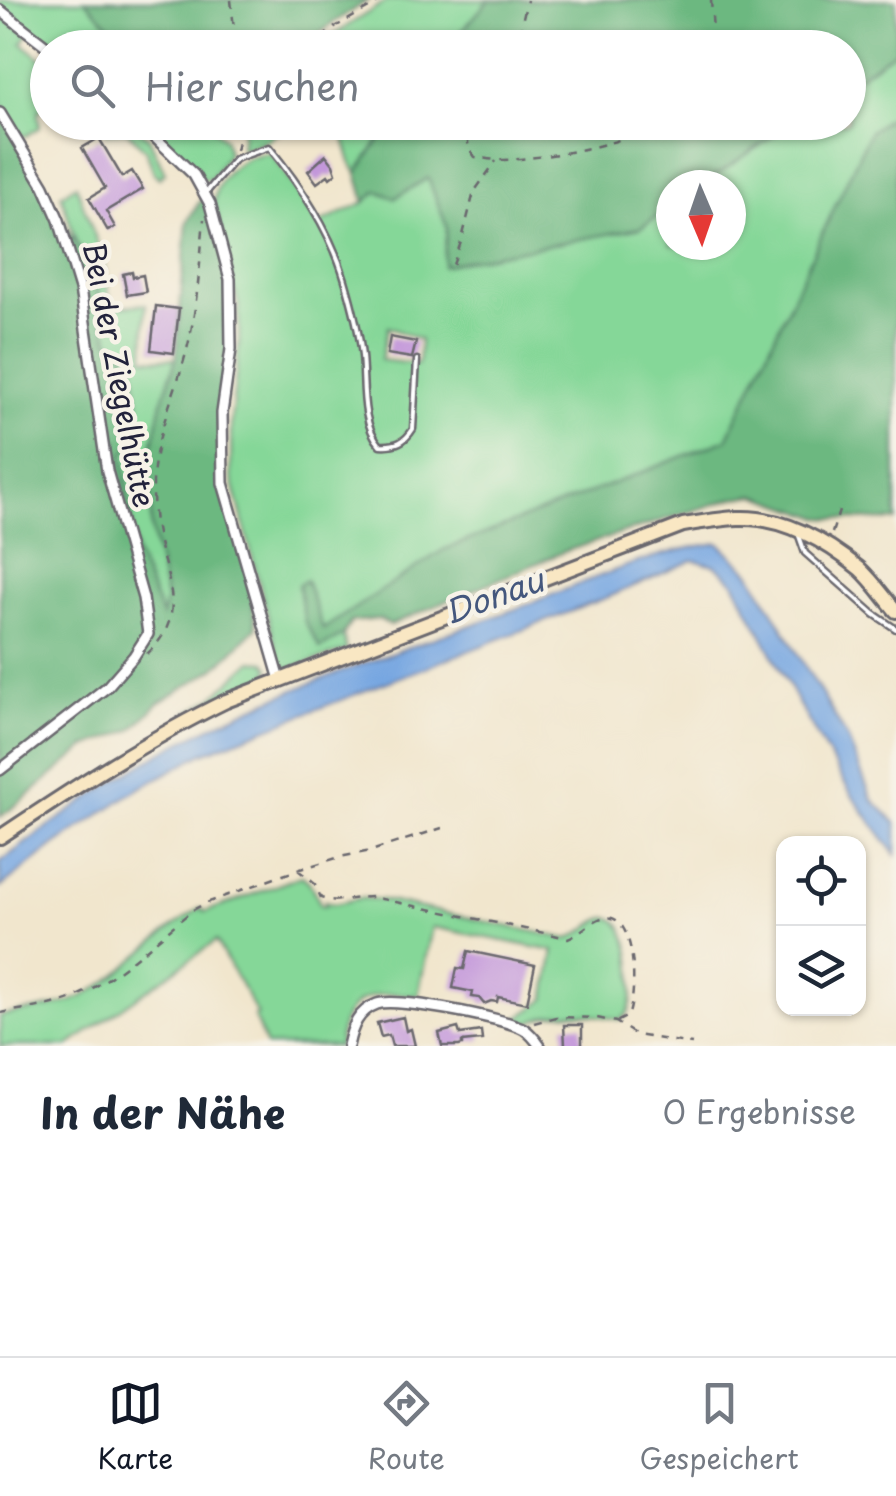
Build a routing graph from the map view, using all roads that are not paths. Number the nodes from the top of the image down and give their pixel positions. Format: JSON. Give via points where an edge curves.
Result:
{"nodes":[{"id":1,"x":0,"y":10,"type":"edge"},
{"id":2,"x":30,"y":33,"type":"edge"},
{"id":3,"x":0,"y":113,"type":"edge"},
{"id":4,"x":157,"y":140,"type":"edge"},
{"id":5,"x":206,"y":196,"type":"junction"},
{"id":6,"x":417,"y":360,"type":"dead end"},
{"id":7,"x":797,"y":528,"type":"junction"},
{"id":8,"x":896,"y":611,"type":"edge"},
{"id":9,"x":896,"y":629,"type":"edge"},
{"id":10,"x":280,"y":680,"type":"junction"},
{"id":11,"x":0,"y":770,"type":"edge"},
{"id":12,"x":0,"y":837,"type":"edge"},
{"id":13,"x":348,"y":1046,"type":"edge"},
{"id":14,"x":540,"y":1046,"type":"edge"}],
"edges":[{"from":1,"to":2,"type":"street"},
{"from":3,"to":11,"type":"street","name":"Bei der Ziegelhütte","via":[[60,220],[80,290],[107,470],[148,634],[136,659],[107,687]]},
{"from":4,"to":5,"type":"street"},
{"from":5,"to":6,"type":"lane","via":[[234,160],[269,147],[284,166],[329,236],[345,280],[365,401],[380,445],[400,443],[413,428]]},
{"from":5,"to":10,"type":"street","via":[[230,279],[223,483]]},
{"from":7,"to":8,"type":"main road","via":[[862,571]]},
{"from":7,"to":9,"type":"lane","via":[[805,554]]},
{"from":7,"to":10,"type":"main road","via":[[741,518],[683,525]]},
{"from":10,"to":12,"type":"main road","via":[[174,726]]},
{"from":13,"to":14,"type":"street","via":[[352,1026],[381,1002],[502,1021],[527,1031]]}]}
